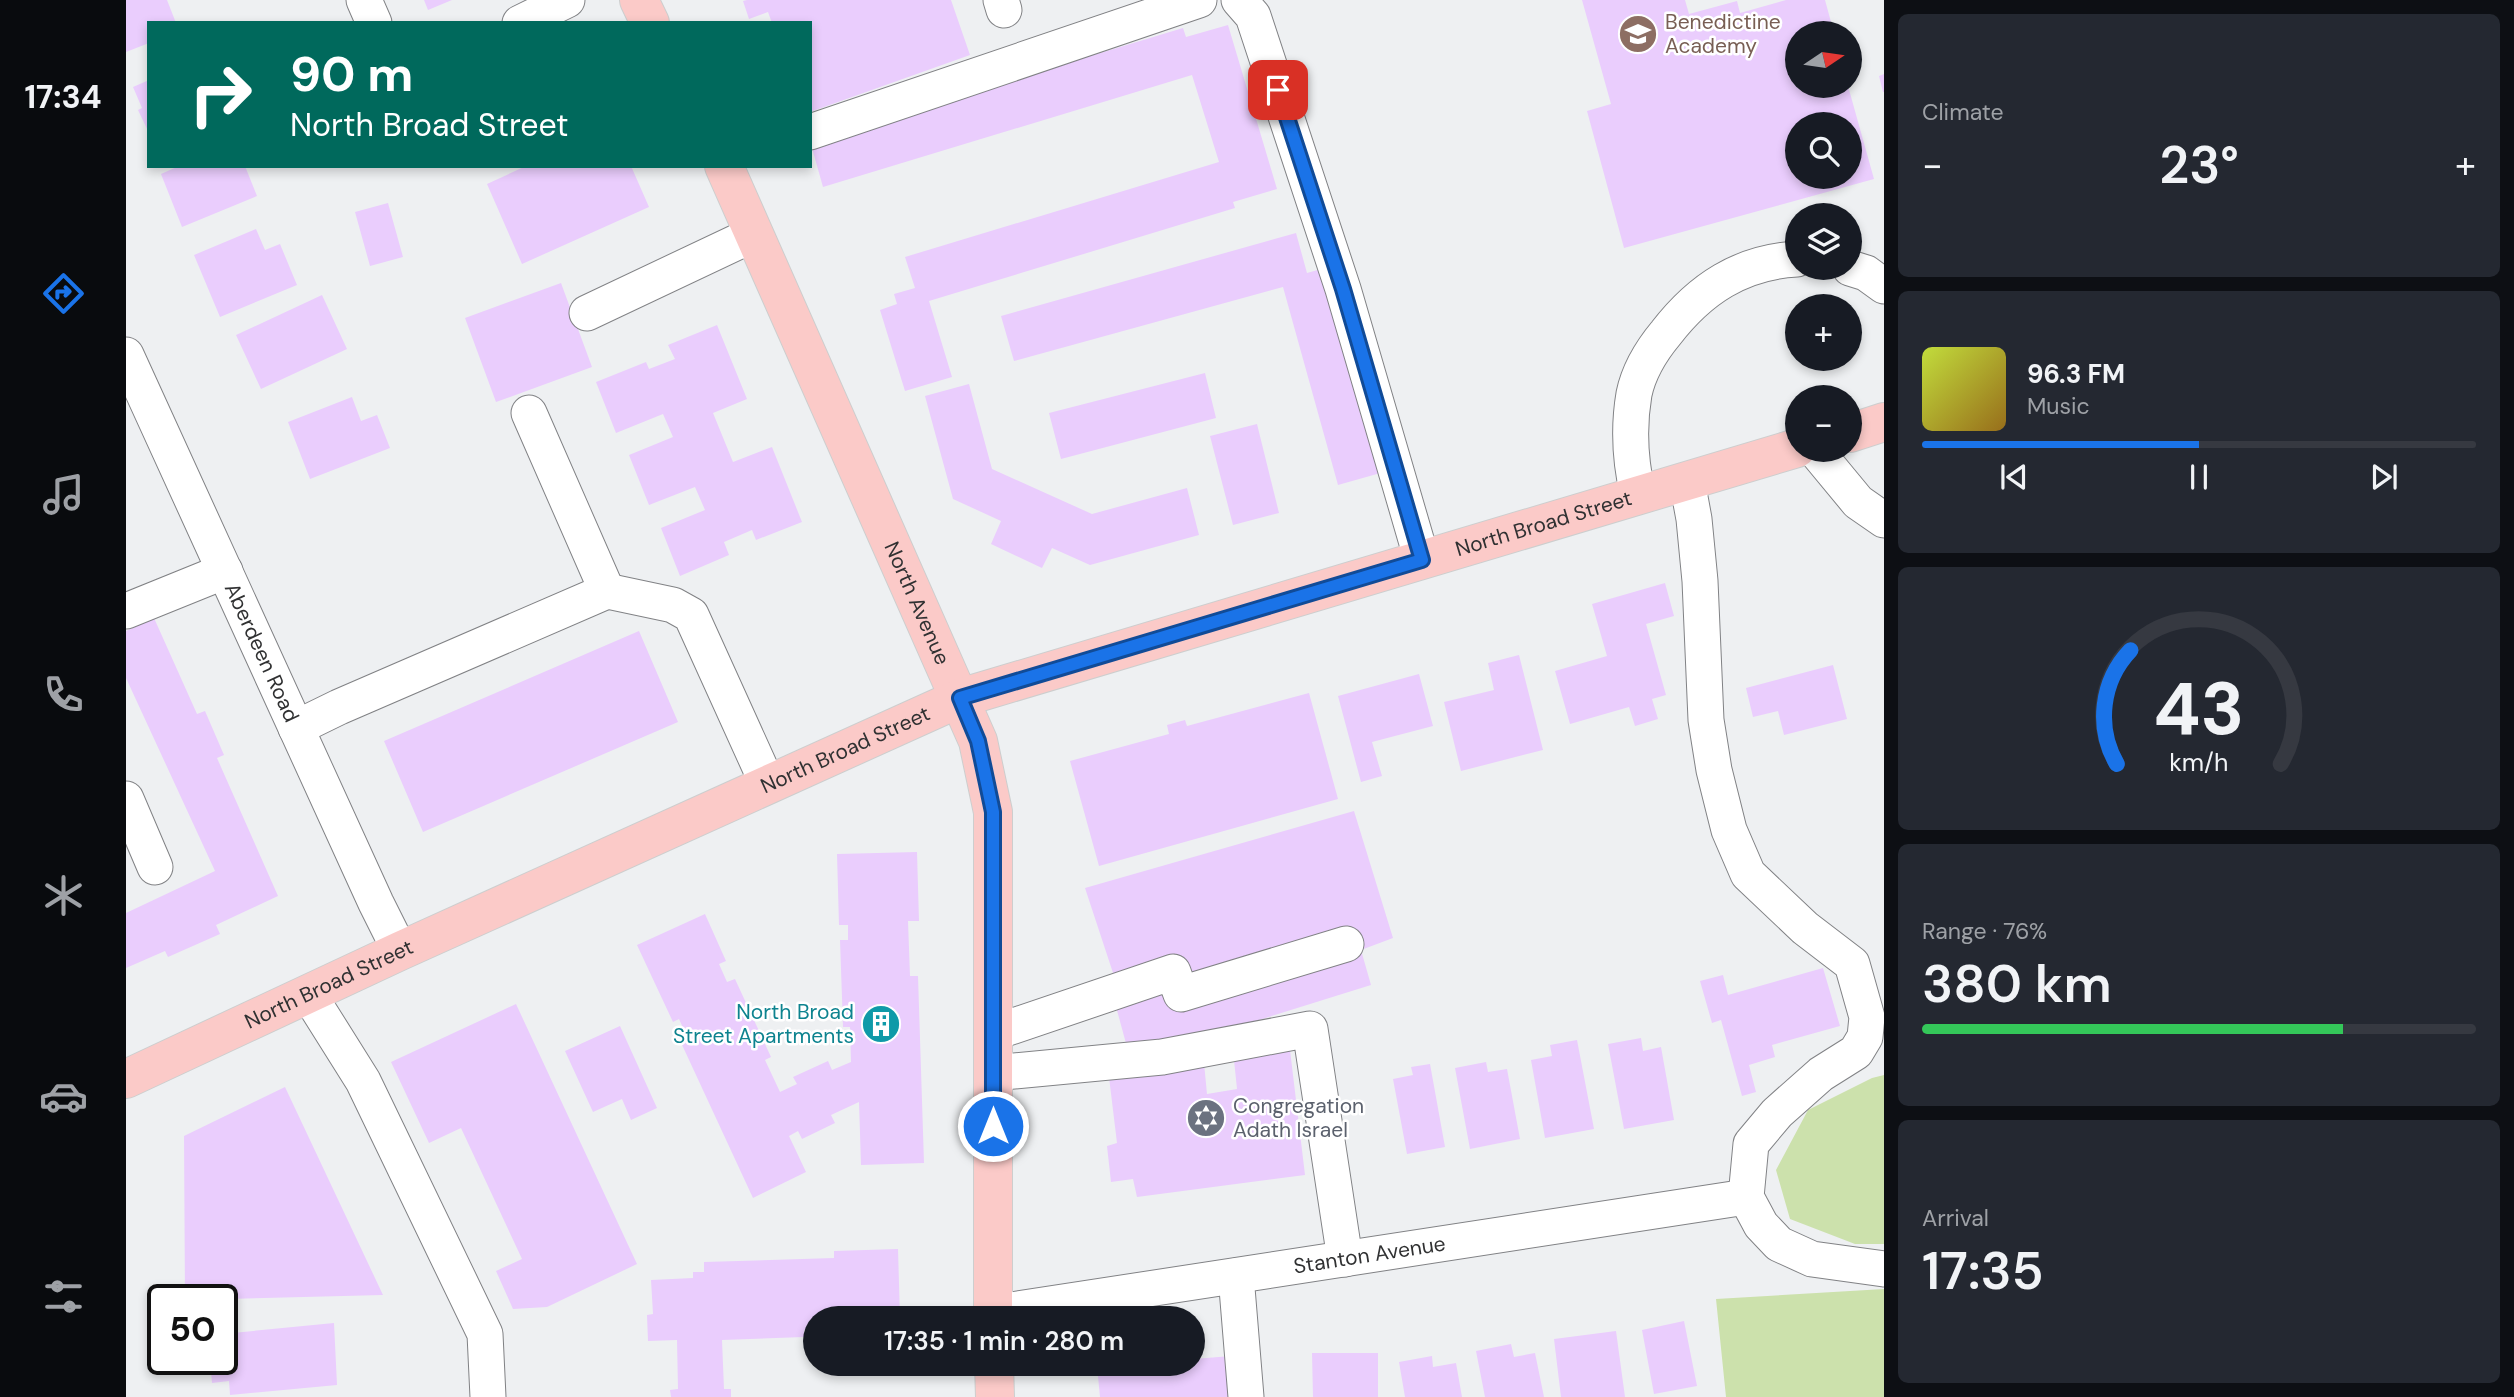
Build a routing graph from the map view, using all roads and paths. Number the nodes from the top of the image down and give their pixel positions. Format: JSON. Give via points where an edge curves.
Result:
{"nodes":[{"id":1,"x":364,"y":0,"type":"edge"},
{"id":2,"x":567,"y":0,"type":"edge"},
{"id":3,"x":639,"y":0,"type":"edge"},
{"id":4,"x":1199,"y":0,"type":"edge"},
{"id":5,"x":1239,"y":0,"type":"edge"},
{"id":6,"x":373,"y":21,"type":"edge"},
{"id":7,"x":524,"y":21,"type":"edge"},
{"id":8,"x":649,"y":21,"type":"edge"},
{"id":9,"x":812,"y":131,"type":"edge"},
{"id":10,"x":725,"y":168,"type":"edge"},
{"id":11,"x":754,"y":234,"type":"junction"},
{"id":12,"x":1785,"y":260,"type":"edge"},
{"id":13,"x":1862,"y":271,"type":"edge"},
{"id":14,"x":1884,"y":286,"type":"edge"},
{"id":15,"x":587,"y":313,"type":"dead end"},
{"id":16,"x":126,"y":355,"type":"edge"},
{"id":17,"x":529,"y":413,"type":"dead end"},
{"id":18,"x":1884,"y":422,"type":"edge"},
{"id":19,"x":1862,"y":429,"type":"edge"},
{"id":20,"x":1785,"y":452,"type":"edge"},
{"id":21,"x":1825,"y":462,"type":"edge"},
{"id":22,"x":1686,"y":481,"type":"junction"},
{"id":23,"x":1638,"y":495,"type":"junction"},
{"id":24,"x":1884,"y":520,"type":"edge"},
{"id":25,"x":1422,"y":560,"type":"junction"},
{"id":26,"x":225,"y":571,"type":"junction"},
{"id":27,"x":607,"y":591,"type":"junction"},
{"id":28,"x":126,"y":611,"type":"edge"},
{"id":29,"x":960,"y":698,"type":"junction"},
{"id":30,"x":296,"y":728,"type":"junction"},
{"id":31,"x":768,"y":785,"type":"junction"},
{"id":32,"x":126,"y":799,"type":"edge"},
{"id":33,"x":155,"y":867,"type":"dead end"},
{"id":34,"x":1346,"y":944,"type":"dead end"},
{"id":35,"x":400,"y":951,"type":"junction"},
{"id":36,"x":309,"y":995,"type":"junction"},
{"id":37,"x":1117,"y":1014,"type":"dead end"},
{"id":38,"x":993,"y":1054,"type":"junction"},
{"id":39,"x":1870,"y":1056,"type":"edge"},
{"id":40,"x":126,"y":1079,"type":"edge"},
{"id":41,"x":1746,"y":1197,"type":"junction"},
{"id":42,"x":1345,"y":1259,"type":"junction"},
{"id":43,"x":1884,"y":1269,"type":"edge"},
{"id":44,"x":1237,"y":1276,"type":"junction"},
{"id":45,"x":993,"y":1306,"type":"edge"},
{"id":46,"x":1049,"y":1306,"type":"edge"},
{"id":47,"x":994,"y":1376,"type":"edge"},
{"id":48,"x":488,"y":1397,"type":"edge"},
{"id":49,"x":995,"y":1397,"type":"edge"},
{"id":50,"x":1246,"y":1397,"type":"edge"}],
"edges":[{"from":1,"to":6,"type":"street"},
{"from":2,"to":7,"type":"street"},
{"from":3,"to":8,"type":"main road"},
{"from":4,"to":9,"type":"street"},
{"from":5,"to":25,"type":"street","via":[[1258,29],[1343,289]]},
{"from":10,"to":11,"type":"main road","name":"North Avenue"},
{"from":11,"to":15,"type":"street"},
{"from":11,"to":29,"type":"main road","name":"North Avenue"},
{"from":12,"to":23,"type":"street","via":[[1740,272],[1700,295],[1647,357],[1634,391],[1630,432],[1630,461]]},
{"from":13,"to":14,"type":"street"},
{"from":16,"to":26,"type":"street","name":"Aberdeen Road"},
{"from":17,"to":27,"type":"street"},
{"from":18,"to":19,"type":"main road"},
{"from":20,"to":22,"type":"main road","name":"North Broad Street"},
{"from":21,"to":24,"type":"street","via":[[1858,502]]},
{"from":22,"to":23,"type":"main road","name":"North Broad Street"},
{"from":22,"to":39,"type":"street","via":[[1700,581],[1706,720],[1729,830],[1748,874],[1805,928],[1852,964],[1867,1017],[1865,1037]]},
{"from":23,"to":25,"type":"main road","name":"North Broad Street"},
{"from":25,"to":29,"type":"main road","name":"North Broad Street"},
{"from":26,"to":28,"type":"street"},
{"from":26,"to":30,"type":"street","name":"Aberdeen Road"},
{"from":27,"to":30,"type":"street"},
{"from":27,"to":31,"type":"street","via":[[673,605],[691,615]]},
{"from":29,"to":31,"type":"main road","name":"North Broad Street"},
{"from":29,"to":38,"type":"main road","name":"North Avenue","via":[[978,741],[993,812]]},
{"from":30,"to":35,"type":"street","name":"Aberdeen Road"},
{"from":31,"to":35,"type":"main road","name":"North Broad Street"},
{"from":32,"to":33,"type":"street"},
{"from":34,"to":38,"type":"street","via":[[1181,994],[1173,972]]},
{"from":35,"to":36,"type":"main road","name":"North Broad Street"},
{"from":36,"to":40,"type":"main road","name":"North Broad Street"},
{"from":36,"to":48,"type":"street","via":[[363,1081],[485,1334]]},
{"from":37,"to":38,"type":"street"},
{"from":38,"to":42,"type":"street","via":[[1162,1057],[1310,1029]]},
{"from":38,"to":45,"type":"main road","name":"North Avenue"},
{"from":39,"to":41,"type":"street","via":[[1821,1074],[1777,1113],[1752,1144]]},
{"from":41,"to":42,"type":"street","name":"Stanton Avenue"},
{"from":41,"to":43,"type":"street","via":[[1761,1225],[1779,1244],[1812,1259]]},
{"from":42,"to":44,"type":"street","name":"Stanton Avenue"},
{"from":44,"to":46,"type":"street","name":"Stanton Avenue"},
{"from":44,"to":50,"type":"street"},
{"from":47,"to":49,"type":"main road"}]}
